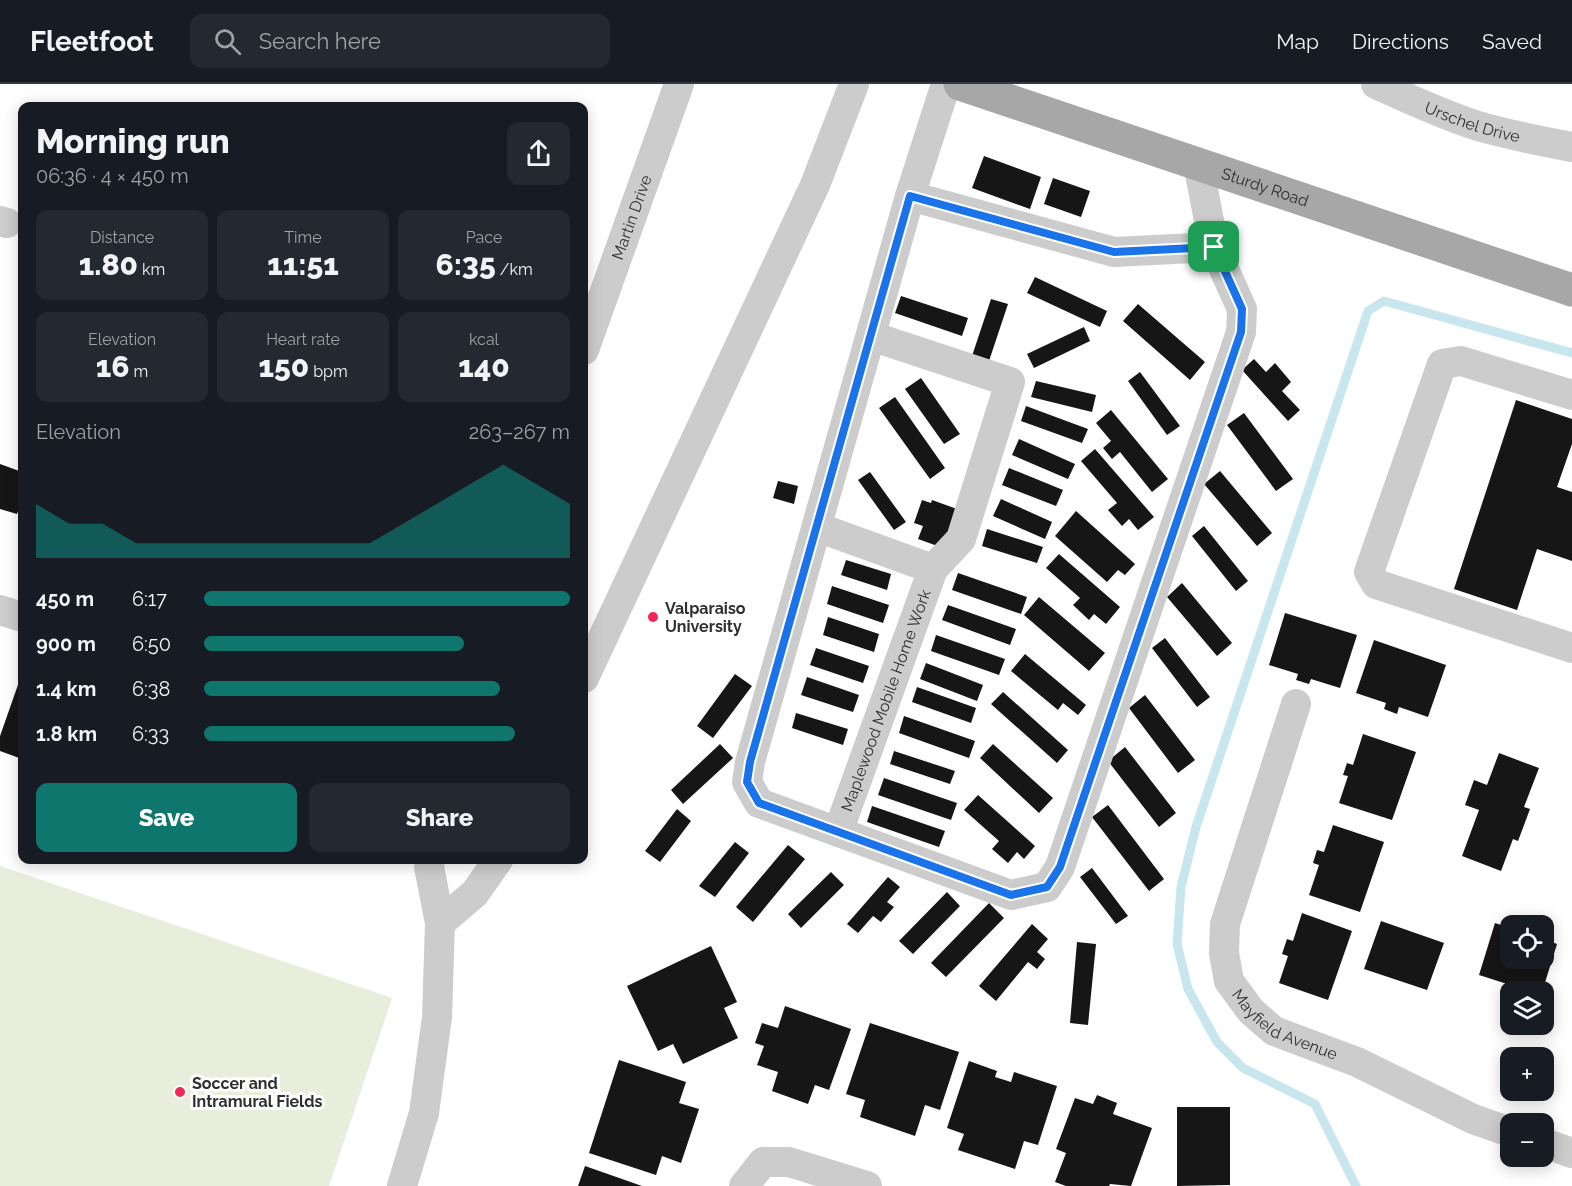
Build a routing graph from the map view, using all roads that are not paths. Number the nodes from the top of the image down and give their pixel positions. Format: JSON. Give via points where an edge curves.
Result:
{"nodes":[{"id":1,"x":679,"y":84,"type":"edge"},
{"id":2,"x":854,"y":84,"type":"edge"},
{"id":3,"x":946,"y":84,"type":"edge"},
{"id":4,"x":960,"y":84,"type":"edge"},
{"id":5,"x":1376,"y":84,"type":"edge"},
{"id":6,"x":1572,"y":147,"type":"edge"},
{"id":7,"x":1198,"y":163,"type":"junction"},
{"id":8,"x":910,"y":196,"type":"junction"},
{"id":9,"x":1214,"y":247,"type":"junction"},
{"id":10,"x":1572,"y":290,"type":"edge"},
{"id":11,"x":870,"y":336,"type":"junction"},
{"id":12,"x":588,"y":339,"type":"edge"},
{"id":13,"x":1572,"y":395,"type":"edge"},
{"id":14,"x":817,"y":527,"type":"junction"},
{"id":15,"x":933,"y":568,"type":"junction"},
{"id":16,"x":0,"y":610,"type":"edge"},
{"id":17,"x":18,"y":616,"type":"edge"},
{"id":18,"x":1572,"y":648,"type":"edge"},
{"id":19,"x":588,"y":670,"type":"edge"},
{"id":20,"x":1296,"y":704,"type":"dead end"},
{"id":21,"x":838,"y":832,"type":"junction"},
{"id":22,"x":429,"y":864,"type":"edge"},
{"id":23,"x":495,"y":864,"type":"edge"},
{"id":24,"x":440,"y":923,"type":"junction"},
{"id":25,"x":1500,"y":1128,"type":"edge"},
{"id":26,"x":1554,"y":1147,"type":"edge"},
{"id":27,"x":1572,"y":1153,"type":"edge"},
{"id":28,"x":402,"y":1186,"type":"edge"},
{"id":29,"x":744,"y":1186,"type":"edge"},
{"id":30,"x":867,"y":1186,"type":"edge"}],
"edges":[{"from":1,"to":12,"type":"street","name":"Martin Drive"},
{"from":2,"to":19,"type":"street","via":[[816,185]]},
{"from":3,"to":8,"type":"street","name":"Maplewood Mobile Home Work"},
{"from":4,"to":7,"type":"main road","name":"Sturdy Road"},
{"from":5,"to":6,"type":"street","name":"Urschel Drive","via":[[1476,125]]},
{"from":7,"to":9,"type":"street","name":"Maplewood Mobile Home Work"},
{"from":7,"to":10,"type":"main road","name":"Sturdy Road"},
{"from":8,"to":9,"type":"street","via":[[1114,252]]},
{"from":8,"to":11,"type":"street","name":"Maplewood Mobile Home Work"},
{"from":9,"to":21,"type":"street","name":"Maplewood Mobile Home Work","via":[[1242,309],[1241,332],[1060,867],[1047,887],[1011,895]]},
{"from":11,"to":14,"type":"street","name":"Maplewood Mobile Home Work"},
{"from":11,"to":15,"type":"street","name":"Maplewood Mobile Home Work","via":[[1010,382],[961,539]]},
{"from":13,"to":18,"type":"street","via":[[1461,361],[1442,364],[1369,572],[1376,584]]},
{"from":14,"to":15,"type":"street","name":"Maplewood Mobile Home Work"},
{"from":14,"to":21,"type":"street","name":"Maplewood Mobile Home Work","via":[[747,782],[759,803]]},
{"from":15,"to":21,"type":"street","name":"Maplewood Mobile Home Work"},
{"from":16,"to":17,"type":"street"},
{"from":20,"to":25,"type":"street","name":"Mayfield Avenue","via":[[1225,924],[1224,953],[1229,981],[1251,1011],[1274,1031],[1358,1062]]},
{"from":22,"to":24,"type":"street"},
{"from":23,"to":24,"type":"street","via":[[475,893]]},
{"from":24,"to":28,"type":"street","via":[[437,1017],[424,1113]]},
{"from":26,"to":27,"type":"street"},
{"from":29,"to":30,"type":"street","via":[[763,1162],[789,1162]]}]}
